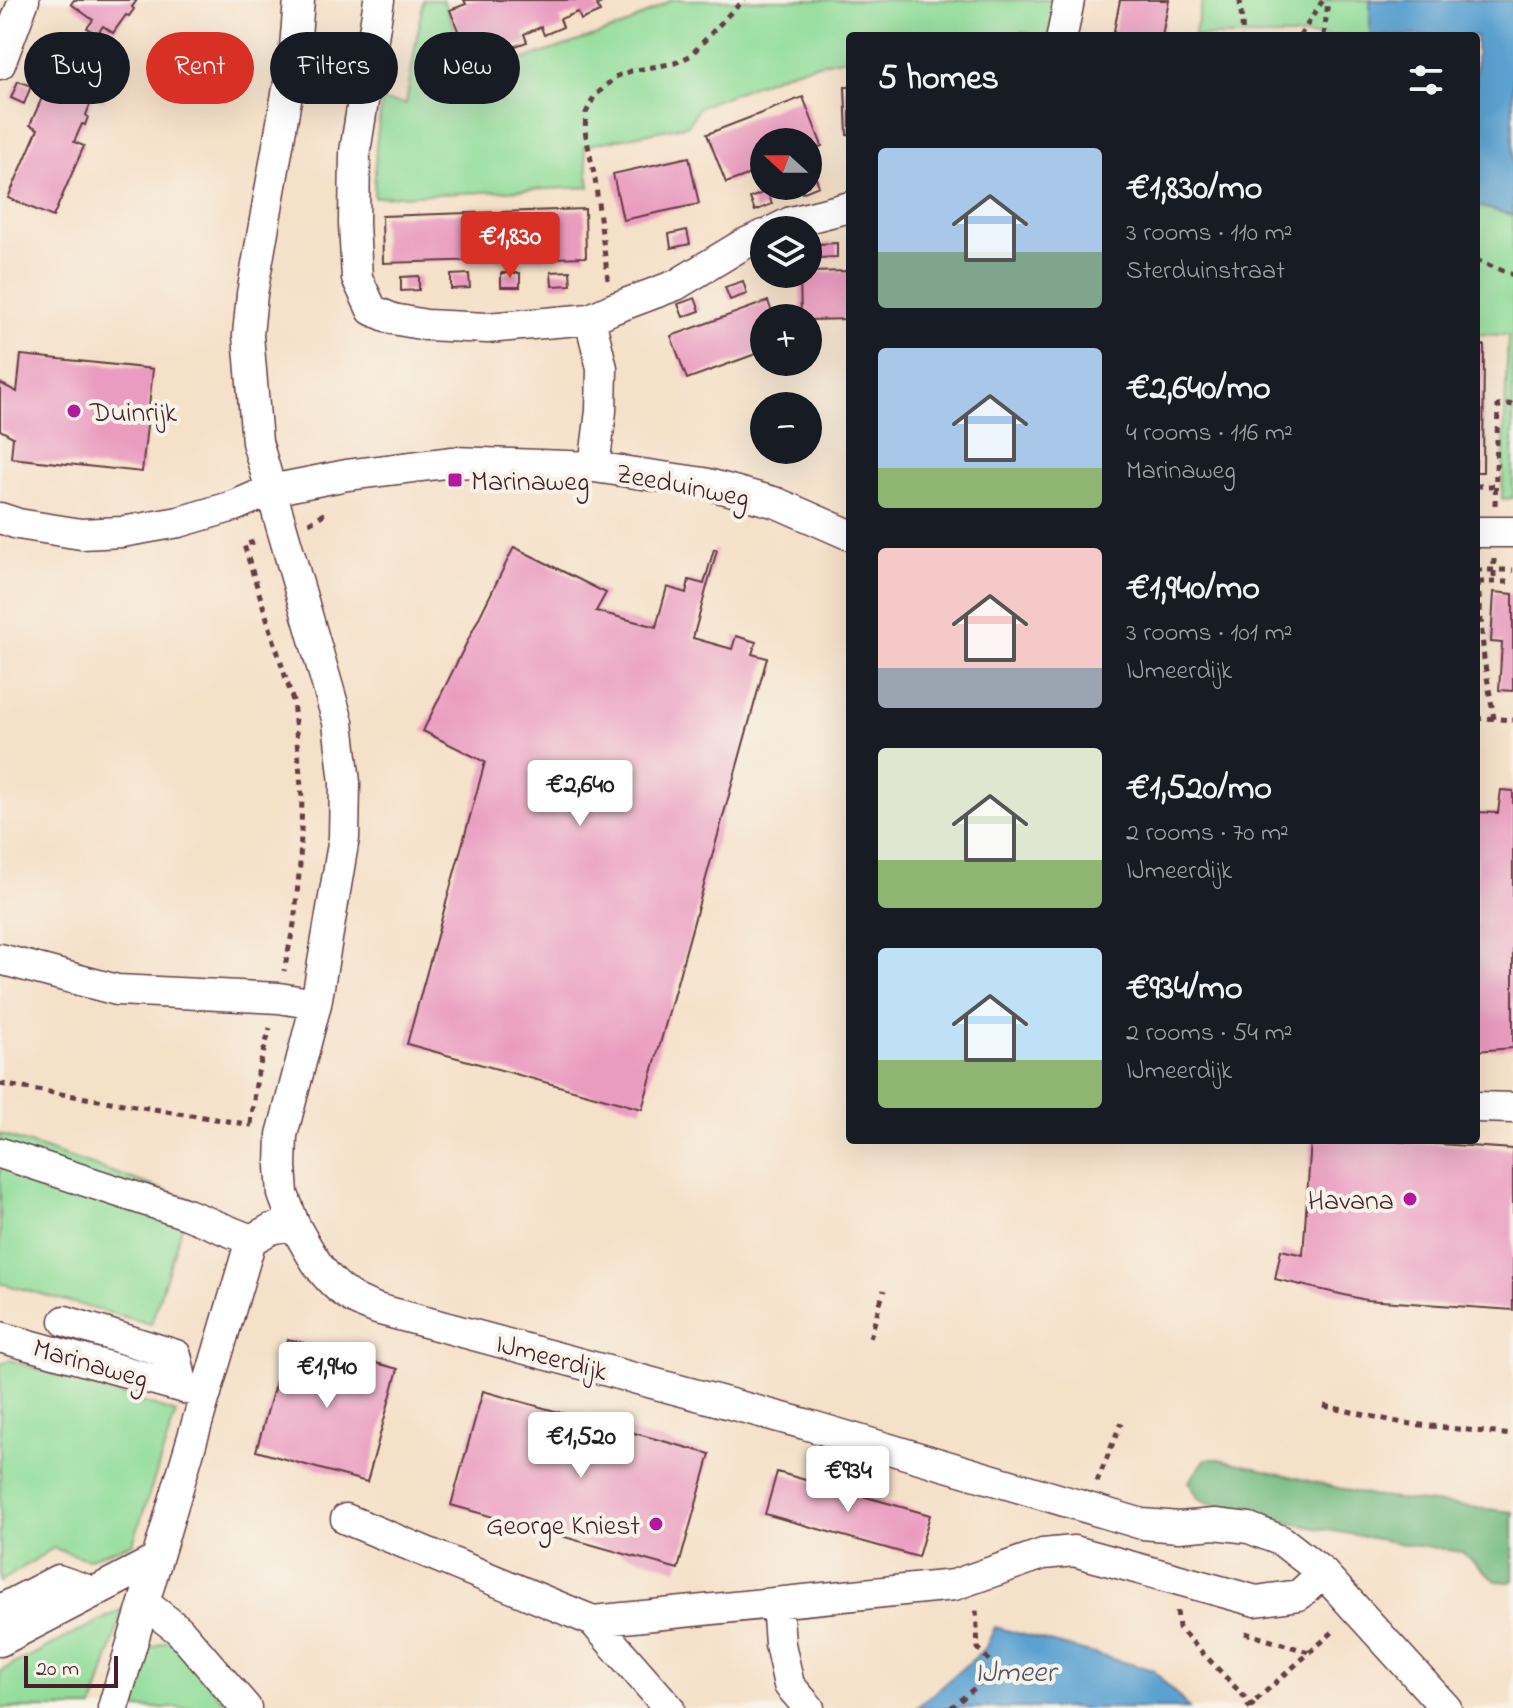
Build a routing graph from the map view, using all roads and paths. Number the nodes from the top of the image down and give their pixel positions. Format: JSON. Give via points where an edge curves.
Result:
{"nodes":[{"id":1,"x":24,"y":0,"type":"edge"},
{"id":2,"x":299,"y":0,"type":"edge"},
{"id":3,"x":379,"y":0,"type":"edge"},
{"id":4,"x":745,"y":0,"type":"edge"},
{"id":5,"x":1069,"y":0,"type":"edge"},
{"id":6,"x":1240,"y":0,"type":"edge"},
{"id":7,"x":1325,"y":0,"type":"edge"},
{"id":8,"x":1063,"y":32,"type":"edge"},
{"id":9,"x":1243,"y":32,"type":"edge"},
{"id":10,"x":1303,"y":32,"type":"edge"},
{"id":11,"x":1324,"y":32,"type":"edge"},
{"id":12,"x":0,"y":64,"type":"edge"},
{"id":13,"x":846,"y":208,"type":"edge"},
{"id":14,"x":815,"y":216,"type":"edge"},
{"id":15,"x":750,"y":241,"type":"edge"},
{"id":16,"x":1480,"y":262,"type":"edge"},
{"id":17,"x":1513,"y":275,"type":"edge"},
{"id":18,"x":601,"y":314,"type":"junction"},
{"id":19,"x":1513,"y":405,"type":"edge"},
{"id":20,"x":594,"y":467,"type":"junction"},
{"id":21,"x":1480,"y":486,"type":"edge"},
{"id":22,"x":1495,"y":486,"type":"junction"},
{"id":23,"x":271,"y":490,"type":"junction"},
{"id":24,"x":0,"y":518,"type":"edge"},
{"id":25,"x":1494,"y":532,"type":"edge"},
{"id":26,"x":846,"y":533,"type":"edge"},
{"id":27,"x":244,"y":545,"type":"dead end"},
{"id":28,"x":1480,"y":570,"type":"edge"},
{"id":29,"x":1494,"y":570,"type":"junction"},
{"id":30,"x":1513,"y":570,"type":"edge"},
{"id":31,"x":1480,"y":582,"type":"edge"},
{"id":32,"x":1494,"y":582,"type":"junction"},
{"id":33,"x":1513,"y":582,"type":"edge"},
{"id":34,"x":1480,"y":615,"type":"edge"},
{"id":35,"x":1480,"y":719,"type":"edge"},
{"id":36,"x":1494,"y":719,"type":"junction"},
{"id":37,"x":1513,"y":720,"type":"edge"},
{"id":38,"x":0,"y":959,"type":"edge"},
{"id":39,"x":279,"y":998,"type":"junction"},
{"id":40,"x":316,"y":1004,"type":"junction"},
{"id":41,"x":0,"y":1084,"type":"edge"},
{"id":42,"x":250,"y":1125,"type":"junction"},
{"id":43,"x":282,"y":1135,"type":"junction"},
{"id":44,"x":0,"y":1153,"type":"edge"},
{"id":45,"x":294,"y":1224,"type":"junction"},
{"id":46,"x":251,"y":1240,"type":"junction"},
{"id":47,"x":884,"y":1290,"type":"dead end"},
{"id":48,"x":65,"y":1321,"type":"dead end"},
{"id":49,"x":0,"y":1337,"type":"edge"},
{"id":50,"x":870,"y":1338,"type":"dead end"},
{"id":51,"x":194,"y":1391,"type":"junction"},
{"id":52,"x":1324,"y":1406,"type":"dead end"},
{"id":53,"x":1121,"y":1423,"type":"dead end"},
{"id":54,"x":1513,"y":1435,"type":"edge"},
{"id":55,"x":1086,"y":1507,"type":"junction"},
{"id":56,"x":346,"y":1519,"type":"dead end"},
{"id":57,"x":156,"y":1560,"type":"junction"},
{"id":58,"x":1323,"y":1573,"type":"junction"},
{"id":59,"x":954,"y":1585,"type":"junction"},
{"id":60,"x":93,"y":1592,"type":"junction"},
{"id":61,"x":144,"y":1603,"type":"junction"},
{"id":62,"x":777,"y":1603,"type":"junction"},
{"id":63,"x":0,"y":1610,"type":"edge"},
{"id":64,"x":1358,"y":1611,"type":"junction"},
{"id":65,"x":1192,"y":1616,"type":"dead end"},
{"id":66,"x":593,"y":1621,"type":"junction"},
{"id":67,"x":1236,"y":1630,"type":"dead end"},
{"id":68,"x":0,"y":1641,"type":"edge"},
{"id":69,"x":1309,"y":1652,"type":"junction"},
{"id":70,"x":1251,"y":1707,"type":"edge"},
{"id":71,"x":113,"y":1708,"type":"edge"},
{"id":72,"x":246,"y":1708,"type":"edge"},
{"id":73,"x":669,"y":1708,"type":"edge"},
{"id":74,"x":809,"y":1708,"type":"edge"},
{"id":75,"x":951,"y":1708,"type":"edge"},
{"id":76,"x":1446,"y":1708,"type":"edge"}],
"edges":[{"from":1,"to":12,"type":"street"},
{"from":2,"to":23,"type":"street","via":[[248,335],[257,442]]},
{"from":3,"to":18,"type":"street","via":[[355,152],[357,278],[372,310],[426,325],[487,328]]},
{"from":4,"to":18,"type":"path","via":[[690,56],[615,77],[586,113],[595,179]]},
{"from":5,"to":8,"type":"street"},
{"from":6,"to":9,"type":"path"},
{"from":7,"to":10,"type":"path"},
{"from":7,"to":11,"type":"path"},
{"from":13,"to":14,"type":"street"},
{"from":15,"to":18,"type":"street","via":[[676,285]]},
{"from":16,"to":17,"type":"path"},
{"from":18,"to":20,"type":"street","via":[[601,411]]},
{"from":19,"to":22,"type":"path","via":[[1498,406]]},
{"from":20,"to":23,"type":"street","name":"Zeeduinweg","via":[[453,462]]},
{"from":20,"to":26,"type":"street","name":"Zeeduinweg","via":[[704,483],[777,503]]},
{"from":21,"to":22,"type":"path"},
{"from":22,"to":25,"type":"path"},
{"from":23,"to":24,"type":"street","name":"Zeeduinweg","via":[[179,522],[122,532],[81,534]]},
{"from":23,"to":40,"type":"street","via":[[338,722],[345,783],[344,838]]},
{"from":25,"to":29,"type":"path"},
{"from":27,"to":39,"type":"path","via":[[293,701],[302,798],[295,909]]},
{"from":28,"to":29,"type":"path"},
{"from":29,"to":30,"type":"path"},
{"from":29,"to":32,"type":"path"},
{"from":31,"to":32,"type":"path"},
{"from":32,"to":33,"type":"path"},
{"from":34,"to":36,"type":"path"},
{"from":35,"to":36,"type":"path"},
{"from":36,"to":37,"type":"path"},
{"from":38,"to":39,"type":"street","via":[[117,990]]},
{"from":39,"to":40,"type":"street"},
{"from":39,"to":42,"type":"path","via":[[257,1076]]},
{"from":40,"to":43,"type":"street"},
{"from":41,"to":42,"type":"path"},
{"from":42,"to":43,"type":"path"},
{"from":43,"to":45,"type":"street","via":[[283,1194]]},
{"from":44,"to":46,"type":"street"},
{"from":45,"to":46,"type":"street"},
{"from":45,"to":55,"type":"street","name":"IJmeerdijk","via":[[329,1280],[377,1309],[805,1424]]},
{"from":46,"to":51,"type":"street"},
{"from":47,"to":50,"type":"path"},
{"from":48,"to":51,"type":"street","name":"Marinaweg","via":[[176,1355]]},
{"from":49,"to":51,"type":"street","name":"Marinaweg"},
{"from":51,"to":57,"type":"street"},
{"from":52,"to":54,"type":"path","via":[[1403,1423]]},
{"from":53,"to":55,"type":"path"},
{"from":55,"to":58,"type":"street","name":"IJmeerdijk","via":[[1142,1524],[1249,1528],[1282,1541]]},
{"from":56,"to":66,"type":"street"},
{"from":57,"to":60,"type":"street"},
{"from":57,"to":61,"type":"street"},
{"from":58,"to":59,"type":"street","via":[[1299,1595],[1256,1601],[1074,1551],[1043,1554]]},
{"from":58,"to":64,"type":"street","name":"IJmeerdijk"},
{"from":59,"to":62,"type":"street"},
{"from":59,"to":75,"type":"path","via":[[976,1608],[978,1648],[997,1669]]},
{"from":60,"to":63,"type":"street","via":[[58,1580]]},
{"from":60,"to":68,"type":"street"},
{"from":61,"to":71,"type":"street"},
{"from":61,"to":72,"type":"street","via":[[179,1630]]},
{"from":62,"to":66,"type":"street"},
{"from":62,"to":74,"type":"street","via":[[789,1685]]},
{"from":64,"to":69,"type":"path"},
{"from":64,"to":76,"type":"street","name":"IJmeerdijk"},
{"from":65,"to":70,"type":"path","via":[[1177,1611],[1179,1628]]},
{"from":66,"to":73,"type":"street"},
{"from":67,"to":69,"type":"path"},
{"from":69,"to":70,"type":"path"}]}
